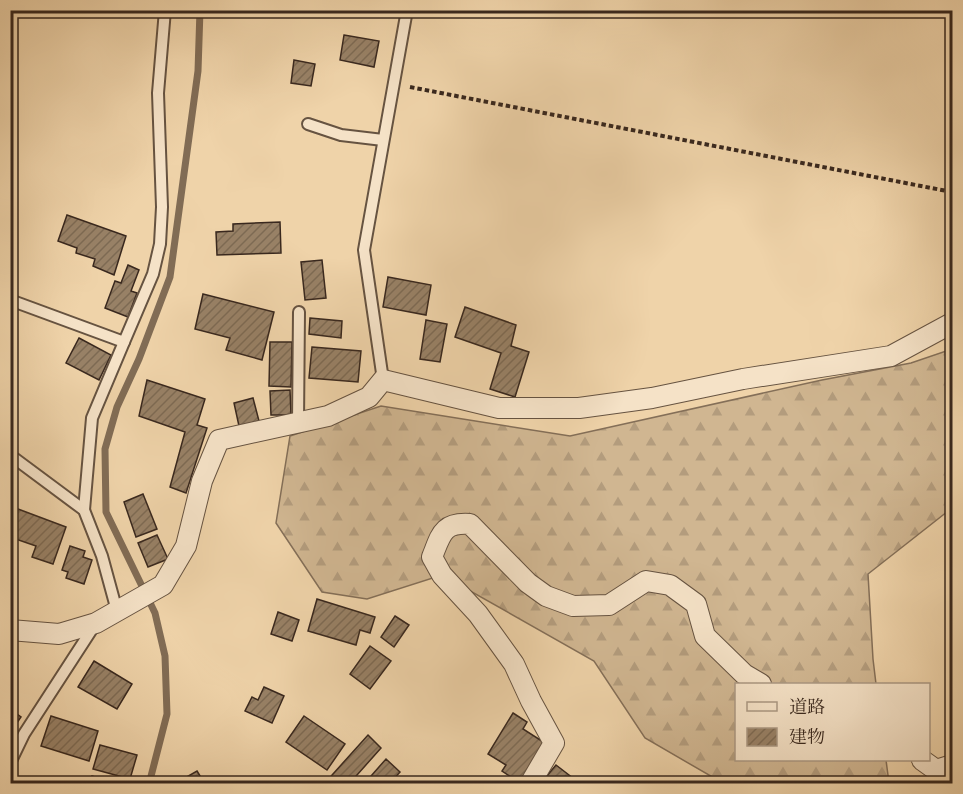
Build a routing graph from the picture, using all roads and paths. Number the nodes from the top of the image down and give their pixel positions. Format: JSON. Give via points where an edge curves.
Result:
{"nodes":[{"id":1,"x":165,"y":10,"type":"edge"},
{"id":2,"x":407,"y":10,"type":"edge"},
{"id":3,"x":400,"y":85,"type":"dead end"},
{"id":4,"x":308,"y":124,"type":"dead end"},
{"id":5,"x":382,"y":140,"type":"junction"},
{"id":6,"x":952,"y":192,"type":"edge"},
{"id":7,"x":10,"y":300,"type":"edge"},
{"id":8,"x":299,"y":312,"type":"dead end"},
{"id":9,"x":952,"y":323,"type":"edge"},
{"id":10,"x":124,"y":342,"type":"junction"},
{"id":11,"x":383,"y":380,"type":"junction"},
{"id":12,"x":298,"y":422,"type":"junction"},
{"id":13,"x":10,"y":455,"type":"edge"},
{"id":14,"x":84,"y":510,"type":"junction"},
{"id":15,"x":125,"y":606,"type":"junction"},
{"id":16,"x":96,"y":623,"type":"junction"},
{"id":17,"x":10,"y":630,"type":"edge"},
{"id":18,"x":759,"y":683,"type":"edge"},
{"id":19,"x":925,"y":761,"type":"edge"},
{"id":20,"x":10,"y":763,"type":"edge"},
{"id":21,"x":952,"y":765,"type":"edge"},
{"id":22,"x":530,"y":783,"type":"edge"}],
"edges":[{"from":1,"to":10,"type":"lane","via":[[158,93],[160,244],[153,274]]},
{"from":2,"to":5,"type":"lane"},
{"from":3,"to":6,"type":"path"},
{"from":4,"to":5,"type":"lane","via":[[341,135]]},
{"from":5,"to":11,"type":"lane","via":[[364,250]]},
{"from":7,"to":10,"type":"lane"},
{"from":8,"to":12,"type":"lane"},
{"from":9,"to":11,"type":"street","via":[[891,356],[579,408],[500,408]]},
{"from":10,"to":14,"type":"lane","via":[[92,418]]},
{"from":11,"to":12,"type":"street","via":[[369,397],[328,416]]},
{"from":12,"to":15,"type":"street","via":[[219,440],[202,481],[186,546],[163,585]]},
{"from":13,"to":14,"type":"lane"},
{"from":14,"to":15,"type":"lane"},
{"from":15,"to":16,"type":"street"},
{"from":16,"to":17,"type":"street","via":[[59,634]]},
{"from":16,"to":20,"type":"lane","via":[[24,734]]},
{"from":18,"to":22,"type":"street","via":[[744,674],[705,636],[696,604],[670,585],[646,581],[609,605],[573,606],[546,596],[528,583],[470,524],[451,526],[440,534],[432,557],[442,575],[478,614],[514,664],[554,743]]},
{"from":19,"to":21,"type":"street","via":[[936,770]]}]}
